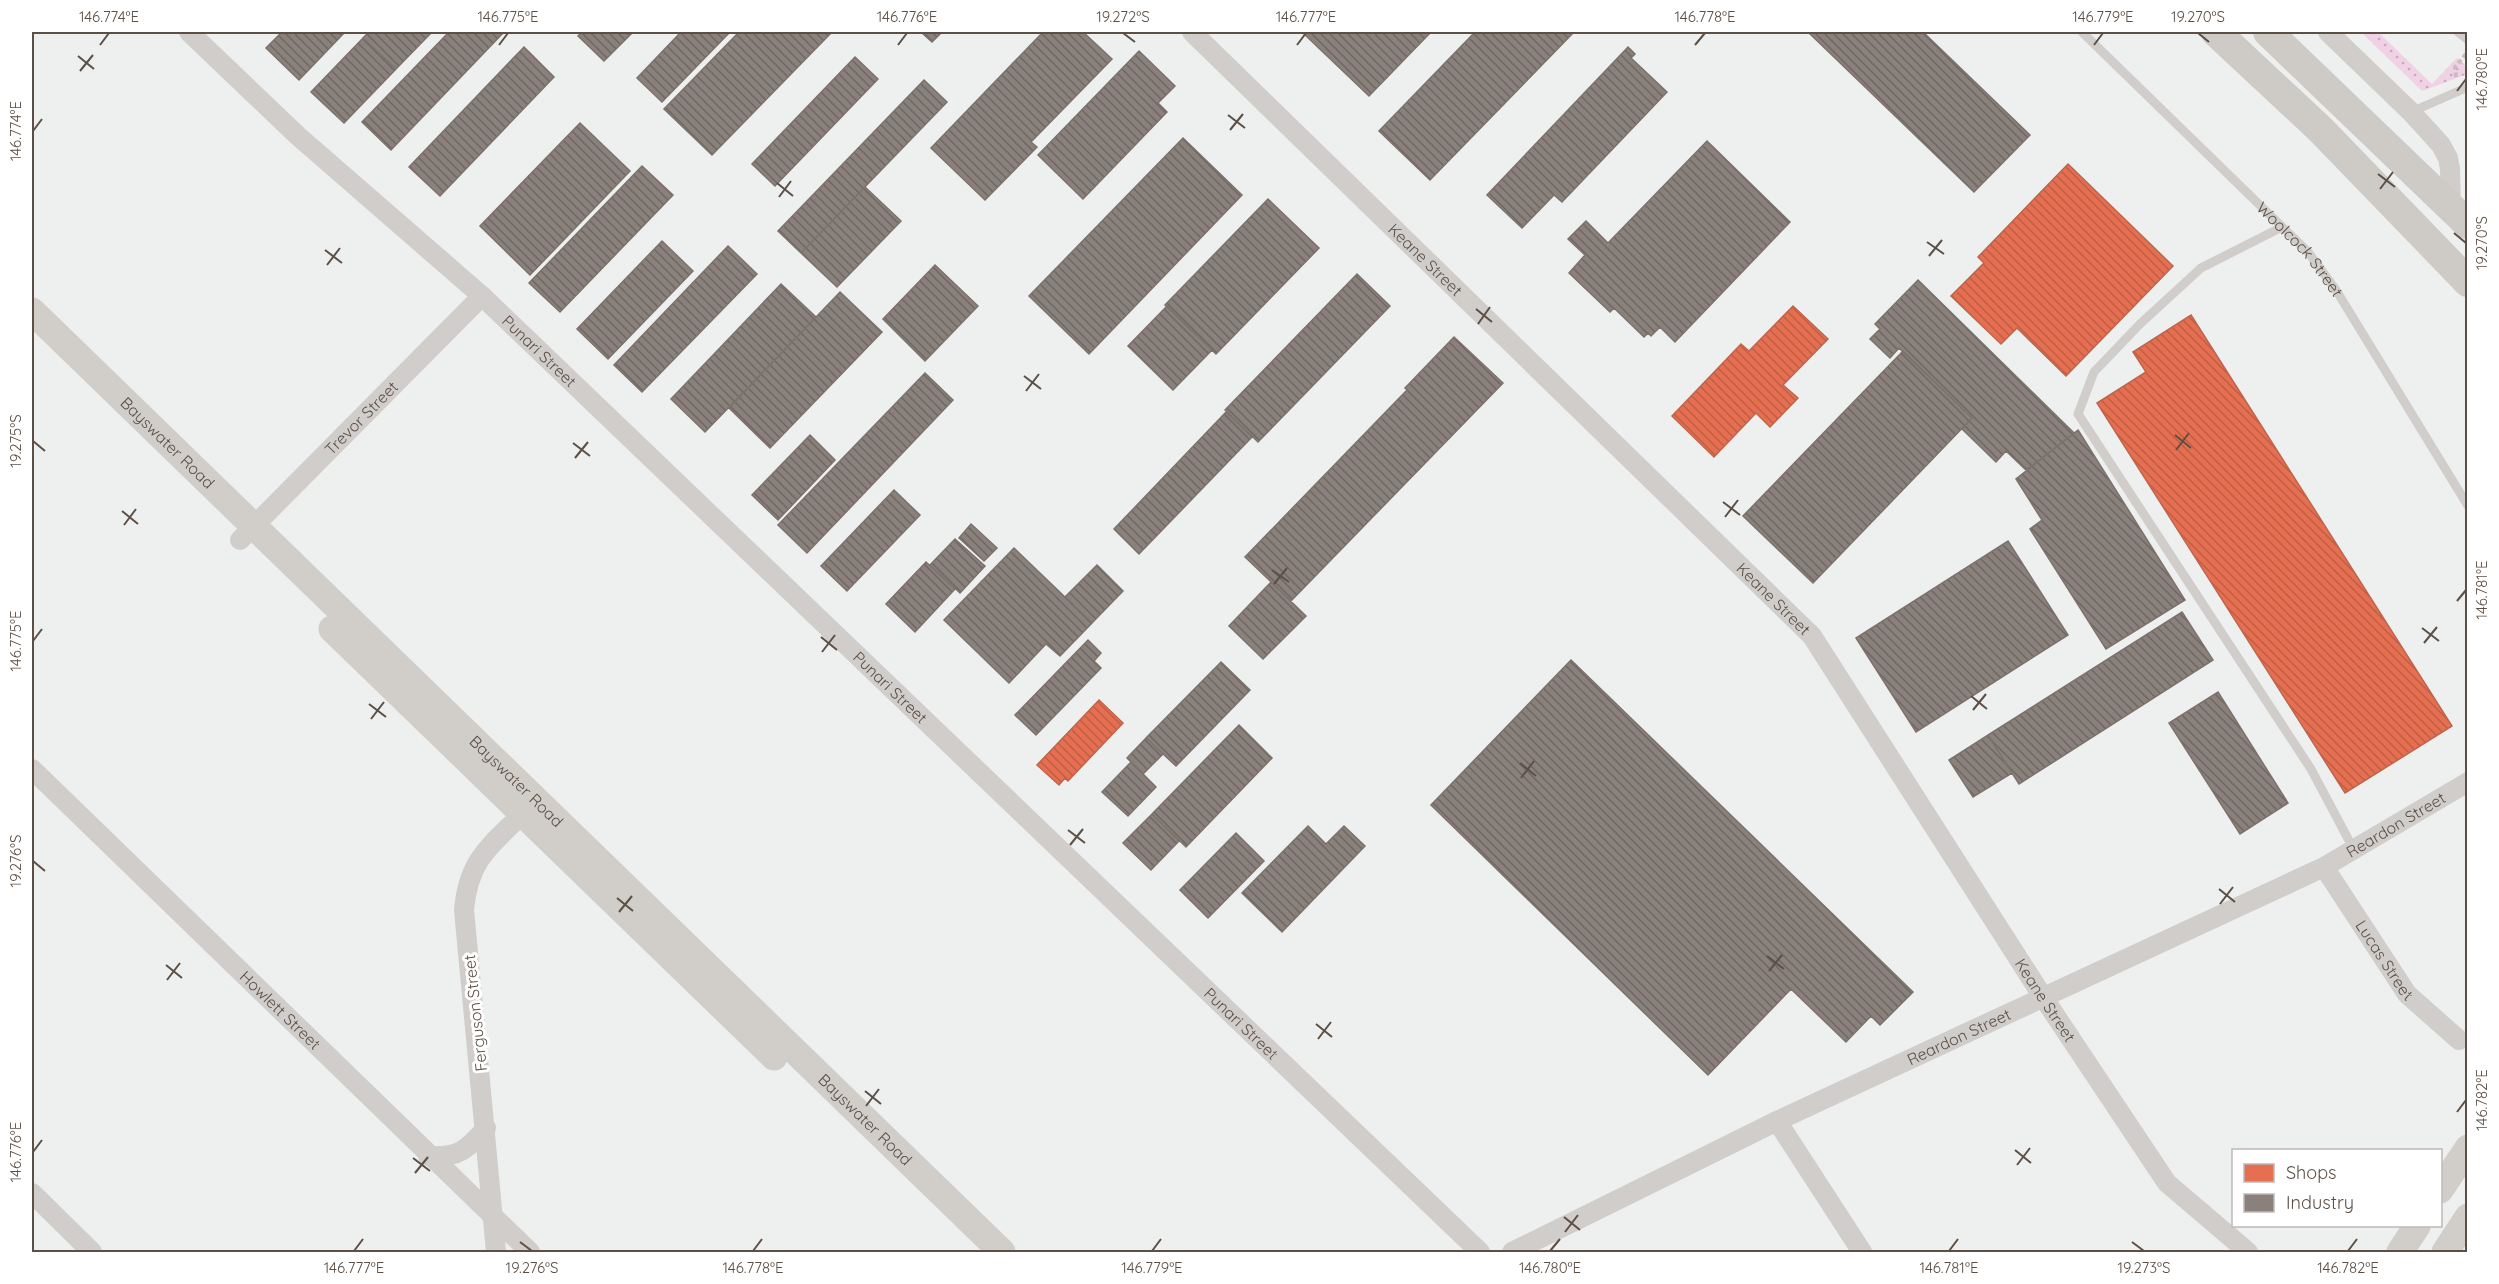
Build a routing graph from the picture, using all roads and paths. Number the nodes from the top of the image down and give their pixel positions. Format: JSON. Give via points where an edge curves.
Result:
{"nodes":[{"id":1,"x":189,"y":32,"type":"edge"},
{"id":2,"x":1192,"y":32,"type":"edge"},
{"id":3,"x":2082,"y":32,"type":"edge"},
{"id":4,"x":2216,"y":32,"type":"edge"},
{"id":5,"x":2268,"y":32,"type":"edge"},
{"id":6,"x":2328,"y":32,"type":"edge"},
{"id":7,"x":2458,"y":32,"type":"edge"},
{"id":8,"x":2468,"y":40,"type":"edge"},
{"id":9,"x":2468,"y":53,"type":"edge"},
{"id":10,"x":2464,"y":89,"type":"edge"},
{"id":11,"x":2411,"y":112,"type":"junction"},
{"id":12,"x":2459,"y":216,"type":"edge"},
{"id":13,"x":2282,"y":227,"type":"junction"},
{"id":14,"x":2468,"y":282,"type":"edge"},
{"id":15,"x":482,"y":296,"type":"junction"},
{"id":16,"x":32,"y":310,"type":"edge"},
{"id":17,"x":32,"y":337,"type":"edge"},
{"id":18,"x":2468,"y":506,"type":"edge"},
{"id":19,"x":247,"y":533,"type":"junction"},
{"id":20,"x":32,"y":769,"type":"edge"},
{"id":21,"x":2468,"y":782,"type":"edge"},
{"id":22,"x":529,"y":807,"type":"junction"},
{"id":23,"x":2354,"y":851,"type":"junction"},
{"id":24,"x":2324,"y":867,"type":"junction"},
{"id":25,"x":2043,"y":997,"type":"junction"},
{"id":26,"x":2459,"y":1040,"type":"dead end"},
{"id":27,"x":1777,"y":1121,"type":"junction"},
{"id":28,"x":486,"y":1128,"type":"junction"},
{"id":29,"x":2468,"y":1148,"type":"edge"},
{"id":30,"x":428,"y":1156,"type":"junction"},
{"id":31,"x":2442,"y":1187,"type":"edge"},
{"id":32,"x":32,"y":1193,"type":"edge"},
{"id":33,"x":492,"y":1216,"type":"junction"},
{"id":34,"x":2466,"y":1223,"type":"edge"},
{"id":35,"x":2416,"y":1227,"type":"edge"},
{"id":36,"x":92,"y":1252,"type":"edge"},
{"id":37,"x":496,"y":1252,"type":"edge"},
{"id":38,"x":530,"y":1252,"type":"edge"},
{"id":39,"x":975,"y":1252,"type":"edge"},
{"id":40,"x":1002,"y":1252,"type":"edge"},
{"id":41,"x":1480,"y":1252,"type":"edge"},
{"id":42,"x":1512,"y":1252,"type":"edge"},
{"id":43,"x":1862,"y":1252,"type":"edge"},
{"id":44,"x":2248,"y":1252,"type":"edge"},
{"id":45,"x":2400,"y":1252,"type":"edge"},
{"id":46,"x":2445,"y":1252,"type":"edge"}],
"edges":[{"from":1,"to":15,"type":"street","name":"Punari Street","via":[[298,136]]},
{"from":2,"to":25,"type":"street","name":"Keane Street","via":[[1812,636]]},
{"from":3,"to":13,"type":"lane","name":"Woolcock Street"},
{"from":4,"to":14,"type":"main road","via":[[2321,130]]},
{"from":5,"to":12,"type":"main road"},
{"from":6,"to":11,"type":"street"},
{"from":7,"to":8,"type":"lane"},
{"from":9,"to":10,"type":"path","via":[[2455,67]]},
{"from":10,"to":11,"type":"lane"},
{"from":11,"to":12,"type":"street","via":[[2448,158]]},
{"from":13,"to":18,"type":"lane","name":"Woolcock Street","via":[[2336,290]]},
{"from":13,"to":23,"type":"lane","via":[[2201,268],[2094,372],[2078,414],[2312,770]]},
{"from":15,"to":19,"type":"street","name":"Trevor Street"},
{"from":15,"to":41,"type":"street","name":"Punari Street"},
{"from":16,"to":19,"type":"main road","name":"Bayswater Road"},
{"from":17,"to":19,"type":"main road","name":"Bayswater Road"},
{"from":19,"to":22,"type":"main road","name":"Bayswater Road"},
{"from":20,"to":30,"type":"street","name":"Howlett Street"},
{"from":21,"to":23,"type":"street","name":"Reardon Street"},
{"from":22,"to":28,"type":"street","name":"Ferguson Street","via":[[473,867],[466,892],[464,910]]},
{"from":22,"to":39,"type":"main road","name":"Bayswater Road"},
{"from":22,"to":40,"type":"main road","name":"Bayswater Road"},
{"from":23,"to":24,"type":"street","name":"Reardon Street"},
{"from":24,"to":25,"type":"street","name":"Reardon Street"},
{"from":24,"to":26,"type":"street","name":"Lucas Street","via":[[2407,994]]},
{"from":25,"to":27,"type":"street","name":"Reardon Street"},
{"from":25,"to":44,"type":"street","name":"Keane Street","via":[[2167,1183]]},
{"from":27,"to":42,"type":"street","name":"Reardon Street"},
{"from":27,"to":43,"type":"street"},
{"from":28,"to":30,"type":"street","via":[[471,1146],[448,1157]]},
{"from":28,"to":33,"type":"street","name":"Ferguson Street"},
{"from":29,"to":31,"type":"main road"},
{"from":30,"to":33,"type":"street","name":"Howlett Street"},
{"from":32,"to":36,"type":"street"},
{"from":33,"to":37,"type":"street","name":"Ferguson Street"},
{"from":33,"to":38,"type":"street","name":"Howlett Street"},
{"from":34,"to":46,"type":"main road"},
{"from":35,"to":45,"type":"main road"}]}
